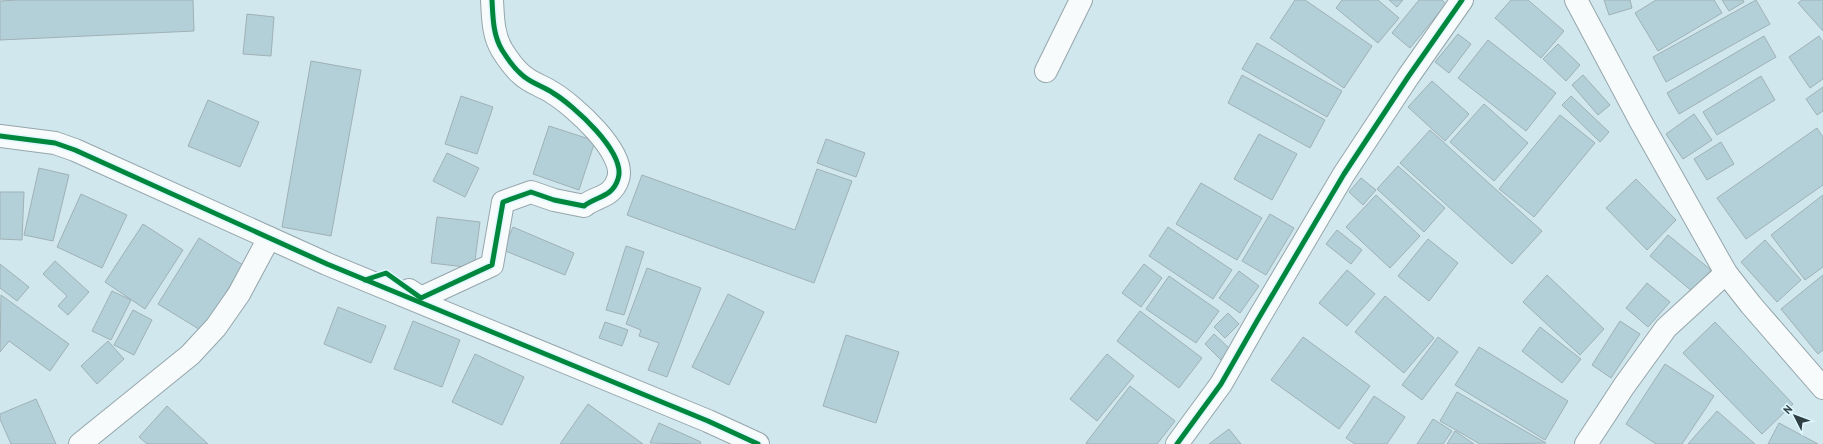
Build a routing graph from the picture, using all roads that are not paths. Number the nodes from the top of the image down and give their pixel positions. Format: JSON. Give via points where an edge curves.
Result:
{"nodes":[{"id":1,"x":492,"y":0,"type":"edge"},
{"id":2,"x":1081,"y":0,"type":"edge"},
{"id":3,"x":1462,"y":0,"type":"edge"},
{"id":4,"x":1576,"y":0,"type":"edge"},
{"id":5,"x":1046,"y":71,"type":"dead end"},
{"id":6,"x":0,"y":136,"type":"edge"},
{"id":7,"x":270,"y":238,"type":"junction"},
{"id":8,"x":1726,"y":273,"type":"junction"},
{"id":9,"x":365,"y":280,"type":"junction"},
{"id":10,"x":1820,"y":380,"type":"edge"},
{"id":11,"x":80,"y":444,"type":"edge"},
{"id":12,"x":758,"y":444,"type":"edge"},
{"id":13,"x":1178,"y":444,"type":"edge"},
{"id":14,"x":1586,"y":444,"type":"edge"}],
"edges":[{"from":1,"to":9,"type":"street","via":[[496,37],[503,52],[522,75],[581,113],[612,153],[619,168],[618,179],[612,191],[584,206],[531,192],[503,202],[492,265],[420,298],[386,273]]},
{"from":2,"to":5,"type":"street"},
{"from":3,"to":13,"type":"street","via":[[1344,174],[1221,384]]},
{"from":4,"to":8,"type":"street"},
{"from":6,"to":7,"type":"street","via":[[48,142],[75,150]]},
{"from":7,"to":9,"type":"street"},
{"from":7,"to":11,"type":"street","via":[[239,294],[216,327],[190,355]]},
{"from":8,"to":10,"type":"street","via":[[1751,306]]},
{"from":8,"to":14,"type":"street","via":[[1666,328]]},
{"from":9,"to":12,"type":"street"}]}
